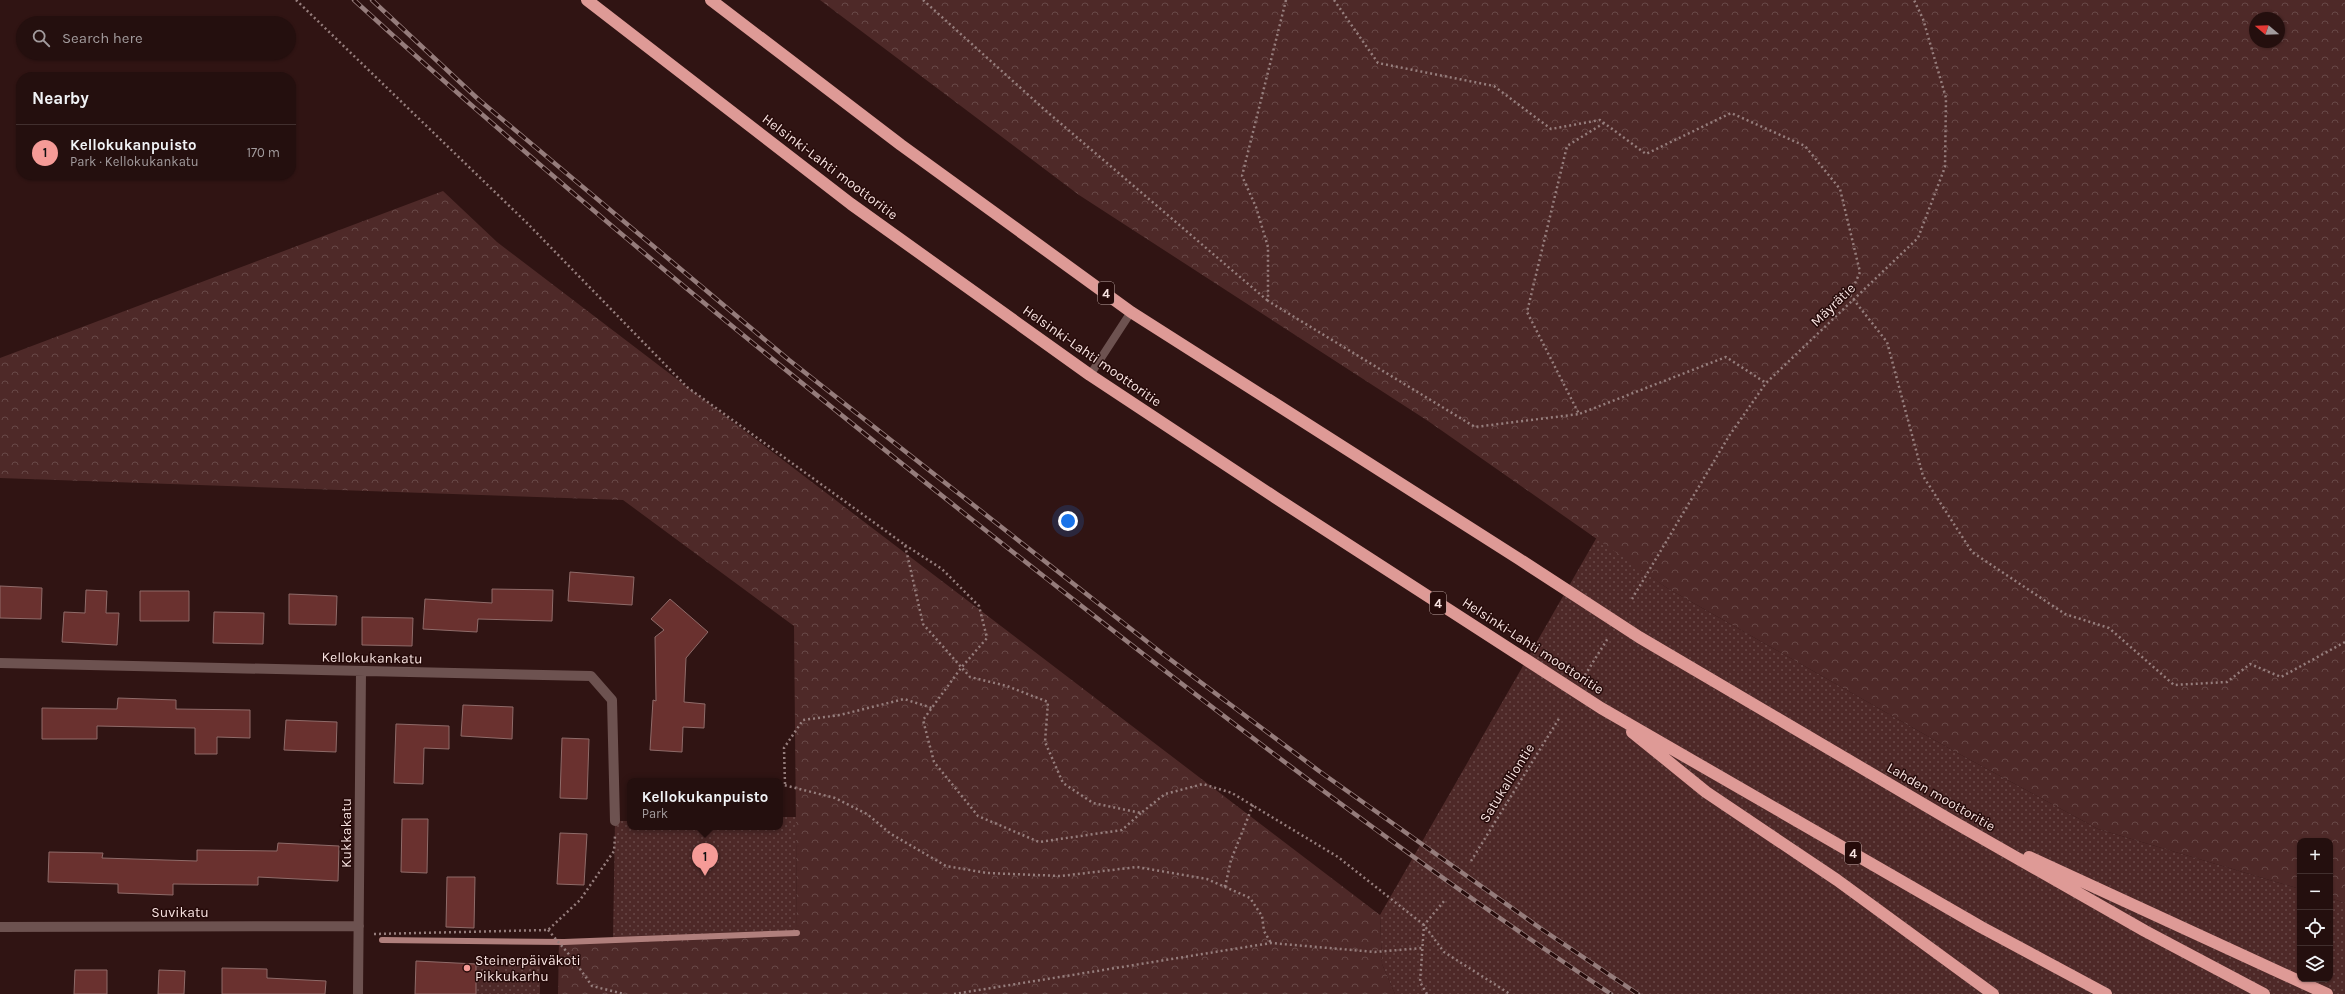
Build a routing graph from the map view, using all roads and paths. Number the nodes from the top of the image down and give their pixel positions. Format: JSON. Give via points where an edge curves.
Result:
{"nodes":[{"id":1,"x":296,"y":0,"type":"edge"},
{"id":2,"x":587,"y":0,"type":"edge"},
{"id":3,"x":711,"y":0,"type":"edge"},
{"id":4,"x":922,"y":0,"type":"edge"},
{"id":5,"x":1286,"y":0,"type":"edge"},
{"id":6,"x":1334,"y":0,"type":"edge"},
{"id":7,"x":1914,"y":0,"type":"edge"},
{"id":8,"x":1604,"y":123,"type":"junction"},
{"id":9,"x":1853,"y":299,"type":"junction"},
{"id":10,"x":1268,"y":301,"type":"junction"},
{"id":11,"x":1131,"y":312,"type":"junction"},
{"id":12,"x":1090,"y":375,"type":"junction"},
{"id":13,"x":1766,"y":383,"type":"junction"},
{"id":14,"x":1579,"y":414,"type":"junction"},
{"id":15,"x":905,"y":545,"type":"junction"},
{"id":16,"x":1632,"y":599,"type":"dead end"},
{"id":17,"x":1608,"y":638,"type":"dead end"},
{"id":18,"x":2345,"y":642,"type":"edge"},
{"id":19,"x":0,"y":663,"type":"edge"},
{"id":20,"x":961,"y":668,"type":"junction"},
{"id":21,"x":360,"y":672,"type":"junction"},
{"id":22,"x":1585,"y":675,"type":"dead end"},
{"id":23,"x":932,"y":708,"type":"junction"},
{"id":24,"x":1601,"y":708,"type":"junction"},
{"id":25,"x":1560,"y":717,"type":"dead end"},
{"id":26,"x":785,"y":784,"type":"joint"},
{"id":27,"x":1253,"y":805,"type":"junction"},
{"id":28,"x":1141,"y":813,"type":"junction"},
{"id":29,"x":615,"y":821,"type":"joint"},
{"id":30,"x":1952,"y":821,"type":"junction"},
{"id":31,"x":1471,"y":861,"type":"dead end"},
{"id":32,"x":1225,"y":887,"type":"junction"},
{"id":33,"x":1445,"y":900,"type":"dead end"},
{"id":34,"x":1424,"y":926,"type":"junction"},
{"id":35,"x":0,"y":927,"type":"edge"},
{"id":36,"x":359,"y":930,"type":"junction"},
{"id":37,"x":548,"y":930,"type":"junction"},
{"id":38,"x":1271,"y":943,"type":"junction"},
{"id":39,"x":1422,"y":948,"type":"junction"},
{"id":40,"x":358,"y":994,"type":"edge"},
{"id":41,"x":624,"y":994,"type":"edge"},
{"id":42,"x":954,"y":994,"type":"edge"},
{"id":43,"x":1427,"y":994,"type":"edge"},
{"id":44,"x":1510,"y":994,"type":"edge"},
{"id":45,"x":1993,"y":994,"type":"edge"},
{"id":46,"x":2106,"y":994,"type":"edge"},
{"id":47,"x":2264,"y":994,"type":"edge"},
{"id":48,"x":2327,"y":994,"type":"edge"}],
"edges":[{"from":1,"to":15,"type":"path","via":[[527,223],[687,387]]},
{"from":2,"to":12,"type":"highway","name":"Helsinki-Lahti moottoritie","number":"4","via":[[851,204]]},
{"from":3,"to":11,"type":"highway","number":"4","via":[[901,145]]},
{"from":4,"to":10,"type":"path","via":[[1045,110]]},
{"from":5,"to":10,"type":"path","via":[[1242,176],[1256,207],[1268,247]]},
{"from":6,"to":8,"type":"path","via":[[1378,63],[1494,86],[1551,128],[1600,120]]},
{"from":7,"to":9,"type":"path","name":"Mäyrätie","via":[[1923,19],[1946,98],[1945,168],[1918,238]]},
{"from":8,"to":9,"type":"path","via":[[1646,154],[1731,113],[1805,146],[1840,189],[1860,272],[1850,295]]},
{"from":8,"to":14,"type":"path","via":[[1566,146],[1527,312]]},
{"from":9,"to":13,"type":"path","name":"Mäyrätie"},
{"from":9,"to":18,"type":"path","via":[[1886,342],[1923,476],[1972,552],[2065,614],[2109,628],[2174,685],[2227,682],[2250,664],[2281,677]]},
{"from":10,"to":14,"type":"path","via":[[1475,427]]},
{"from":11,"to":12,"type":"lane"},
{"from":11,"to":30,"type":"highway","name":"Lahden moottoritie","number":"4","via":[[1639,637]]},
{"from":12,"to":24,"type":"highway","name":"Helsinki-Lahti moottoritie","number":"4"},
{"from":13,"to":14,"type":"path","via":[[1726,357]]},
{"from":13,"to":16,"type":"path","name":"Mäyrätie","via":[[1729,436]]},
{"from":15,"to":20,"type":"path","via":[[923,624]]},
{"from":15,"to":20,"type":"path","via":[[942,569],[979,606],[987,638]]},
{"from":17,"to":22,"type":"path"},
{"from":19,"to":21,"type":"street","name":"Kellokukankatu"},
{"from":20,"to":23,"type":"path"},
{"from":20,"to":28,"type":"path","via":[[970,677],[1007,686],[1048,702],[1045,742],[1063,783],[1093,803]]},
{"from":21,"to":29,"type":"street","name":"Kellokukankatu","via":[[591,676],[612,700]]},
{"from":21,"to":36,"type":"street","name":"Kukkakatu"},
{"from":23,"to":26,"type":"path","via":[[904,699],[840,715],[803,720],[784,748]]},
{"from":23,"to":28,"type":"path","via":[[924,720],[934,762],[978,816],[1039,842],[1122,830]]},
{"from":24,"to":45,"type":"highway","via":[[1706,792],[1837,880]]},
{"from":24,"to":46,"type":"highway","number":"4","via":[[1981,927]]},
{"from":25,"to":31,"type":"path","name":"Satukalliontie"},
{"from":26,"to":32,"type":"path","via":[[835,798],[867,814],[891,834],[946,866],[988,873],[1061,876],[1137,867],[1207,879]]},
{"from":27,"to":28,"type":"path","via":[[1232,793],[1203,784],[1165,794]]},
{"from":27,"to":32,"type":"path","via":[[1231,860]]},
{"from":27,"to":34,"type":"path","via":[[1338,858]]},
{"from":29,"to":37,"type":"path","via":[[614,851],[580,900]]},
{"from":30,"to":47,"type":"highway","name":"Lahden moottoritie","number":"4","via":[[2145,931]]},
{"from":30,"to":48,"type":"highway"},
{"from":32,"to":38,"type":"path","via":[[1250,898],[1262,916],[1264,931]]},
{"from":33,"to":34,"type":"path"},
{"from":34,"to":39,"type":"path"},
{"from":34,"to":44,"type":"path","via":[[1444,952]]},
{"from":35,"to":36,"type":"street","name":"Suvikatu"},
{"from":36,"to":37,"type":"path"},
{"from":36,"to":40,"type":"street","name":"Kukkakatu"},
{"from":37,"to":41,"type":"path","via":[[592,986]]},
{"from":38,"to":39,"type":"path","via":[[1375,952]]},
{"from":38,"to":42,"type":"path"},
{"from":39,"to":43,"type":"path","via":[[1420,982]]}]}
